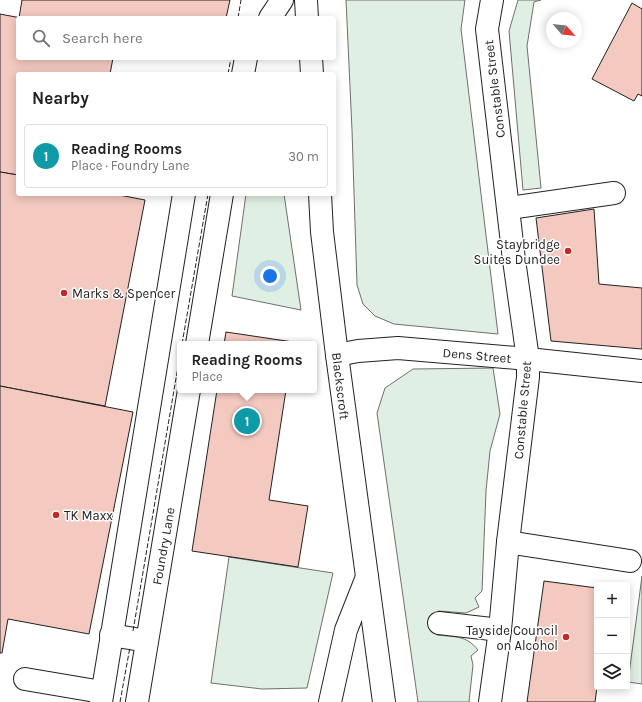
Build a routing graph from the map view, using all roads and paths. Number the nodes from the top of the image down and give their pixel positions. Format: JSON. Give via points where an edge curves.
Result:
{"nodes":[{"id":1,"x":282,"y":0,"type":"edge"},
{"id":2,"x":306,"y":0,"type":"edge"},
{"id":3,"x":492,"y":0,"type":"edge"},
{"id":4,"x":271,"y":16,"type":"edge"},
{"id":5,"x":307,"y":16,"type":"edge"},
{"id":6,"x":246,"y":60,"type":"edge"},
{"id":7,"x":311,"y":60,"type":"edge"},
{"id":8,"x":243,"y":72,"type":"edge"},
{"id":9,"x":312,"y":72,"type":"edge"},
{"id":10,"x":614,"y":193,"type":"dead end"},
{"id":11,"x":184,"y":196,"type":"edge"},
{"id":12,"x":222,"y":196,"type":"edge"},
{"id":13,"x":320,"y":196,"type":"edge"},
{"id":14,"x":508,"y":208,"type":"junction"},
{"id":15,"x":198,"y":341,"type":"edge"},
{"id":16,"x":337,"y":355,"type":"junction"},
{"id":17,"x":528,"y":359,"type":"junction"},
{"id":18,"x":642,"y":371,"type":"edge"},
{"id":19,"x":188,"y":393,"type":"edge"},
{"id":20,"x":508,"y":542,"type":"junction"},
{"id":21,"x":630,"y":561,"type":"dead end"},
{"id":22,"x":366,"y":577,"type":"junction"},
{"id":23,"x":439,"y":623,"type":"dead end"},
{"id":24,"x":500,"y":630,"type":"junction"},
{"id":25,"x":112,"y":635,"type":"junction"},
{"id":26,"x":147,"y":641,"type":"junction"},
{"id":27,"x":25,"y":679,"type":"dead end"},
{"id":28,"x":102,"y":697,"type":"edge"},
{"id":29,"x":137,"y":702,"type":"edge"},
{"id":30,"x":330,"y":702,"type":"edge"},
{"id":31,"x":384,"y":702,"type":"edge"},
{"id":32,"x":490,"y":702,"type":"edge"}],
"edges":[{"from":1,"to":4,"type":"street"},
{"from":2,"to":5,"type":"street"},
{"from":3,"to":14,"type":"street","name":"Constable Street","via":[[487,29]]},
{"from":6,"to":8,"type":"street"},
{"from":7,"to":9,"type":"street"},
{"from":10,"to":14,"type":"street"},
{"from":11,"to":25,"type":"street"},
{"from":12,"to":15,"type":"street"},
{"from":13,"to":16,"type":"street","name":"Blackscroft"},
{"from":14,"to":17,"type":"street","name":"Constable Street"},
{"from":16,"to":17,"type":"street","name":"Dens Street","via":[[398,348]]},
{"from":16,"to":22,"type":"street","name":"Blackscroft"},
{"from":17,"to":18,"type":"street","name":"Dens Street"},
{"from":17,"to":20,"type":"street","name":"Constable Street"},
{"from":19,"to":26,"type":"street","name":"Foundry Lane"},
{"from":20,"to":21,"type":"street"},
{"from":20,"to":24,"type":"street","name":"Constable Street"},
{"from":22,"to":30,"type":"street","name":"Blackscroft","via":[[346,630]]},
{"from":22,"to":31,"type":"street","name":"Blackscroft"},
{"from":23,"to":24,"type":"street"},
{"from":24,"to":32,"type":"street","name":"Constable Street"},
{"from":25,"to":26,"type":"street"},
{"from":25,"to":28,"type":"street"},
{"from":26,"to":29,"type":"street","name":"Foundry Lane"},
{"from":27,"to":28,"type":"street"}]}
